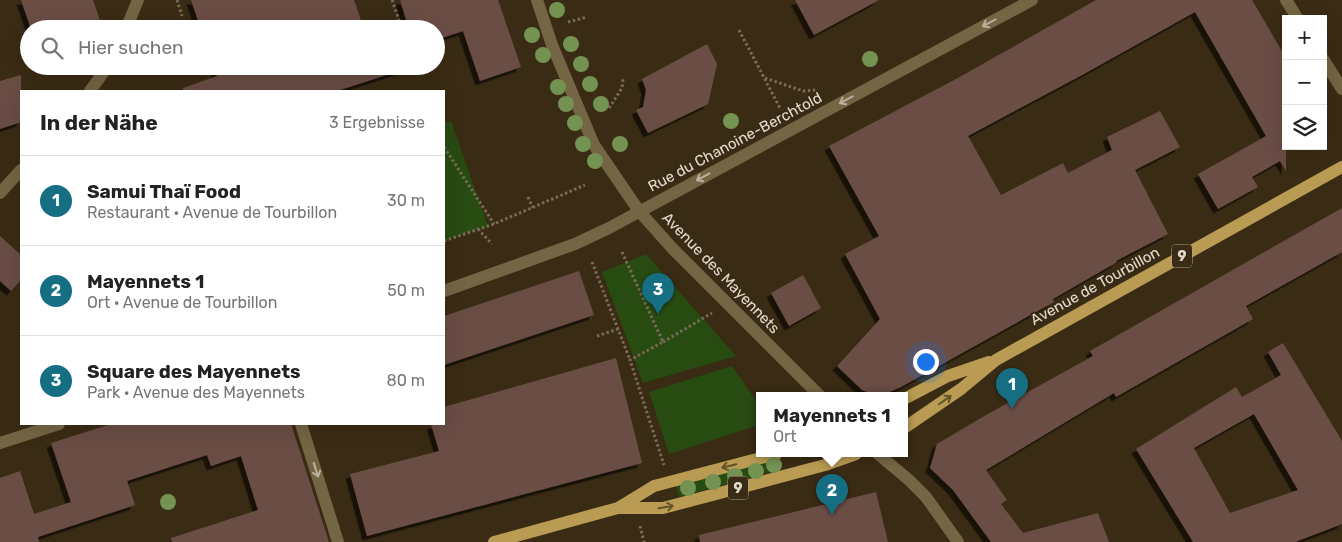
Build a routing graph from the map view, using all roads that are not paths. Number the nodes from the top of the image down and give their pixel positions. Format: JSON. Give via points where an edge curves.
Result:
{"nodes":[{"id":1,"x":138,"y":0,"type":"edge"},
{"id":2,"x":537,"y":0,"type":"edge"},
{"id":3,"x":1032,"y":0,"type":"edge"},
{"id":4,"x":1286,"y":0,"type":"edge"},
{"id":5,"x":1295,"y":15,"type":"edge"},
{"id":6,"x":130,"y":20,"type":"edge"},
{"id":7,"x":1324,"y":60,"type":"edge"},
{"id":8,"x":102,"y":75,"type":"edge"},
{"id":9,"x":1342,"y":89,"type":"edge"},
{"id":10,"x":91,"y":90,"type":"edge"},
{"id":11,"x":1342,"y":167,"type":"edge"},
{"id":12,"x":20,"y":171,"type":"edge"},
{"id":13,"x":0,"y":193,"type":"edge"},
{"id":14,"x":639,"y":211,"type":"junction"},
{"id":15,"x":445,"y":291,"type":"edge"},
{"id":16,"x":996,"y":360,"type":"junction"},
{"id":17,"x":816,"y":392,"type":"edge"},
{"id":18,"x":908,"y":397,"type":"edge"},
{"id":19,"x":56,"y":425,"type":"edge"},
{"id":20,"x":301,"y":425,"type":"edge"},
{"id":21,"x":908,"y":425,"type":"edge"},
{"id":22,"x":0,"y":443,"type":"edge"},
{"id":23,"x":765,"y":457,"type":"edge"},
{"id":24,"x":848,"y":457,"type":"edge"},
{"id":25,"x":882,"y":457,"type":"edge"},
{"id":26,"x":618,"y":508,"type":"junction"},
{"id":27,"x":338,"y":542,"type":"edge"},
{"id":28,"x":494,"y":542,"type":"edge"},
{"id":29,"x":958,"y":542,"type":"edge"}],
"edges":[{"from":1,"to":6,"type":"street"},
{"from":2,"to":14,"type":"street","name":"Avenue des Mayennets","via":[[552,45],[594,145]]},
{"from":3,"to":14,"type":"street","name":"Rue du Chanoine-Berchtold","one_way":true},
{"from":4,"to":5,"type":"street"},
{"from":7,"to":9,"type":"street"},
{"from":8,"to":10,"type":"street"},
{"from":11,"to":16,"type":"main road","name":"Avenue de Tourbillon","number":"9"},
{"from":12,"to":13,"type":"street"},
{"from":14,"to":15,"type":"street","name":"Rue du Chanoine-Berchtold","via":[[575,244]]},
{"from":14,"to":17,"type":"street","name":"Avenue des Mayennets"},
{"from":16,"to":18,"type":"main road","name":"Avenue de Tourbillon","number":"9","via":[[948,376]]},
{"from":21,"to":16,"type":"main road","name":"Avenue de Tourbillon","number":"9","one_way":true},
{"from":19,"to":22,"type":"street"},
{"from":20,"to":27,"type":"street","one_way":true},
{"from":23,"to":26,"type":"main road","number":"9","one_way":true,"via":[[654,486]]},
{"from":26,"to":24,"type":"main road","number":"9","one_way":true,"via":[[663,508]]},
{"from":25,"to":29,"type":"street","via":[[926,497]]},
{"from":26,"to":28,"type":"main road","number":"9"}]}
